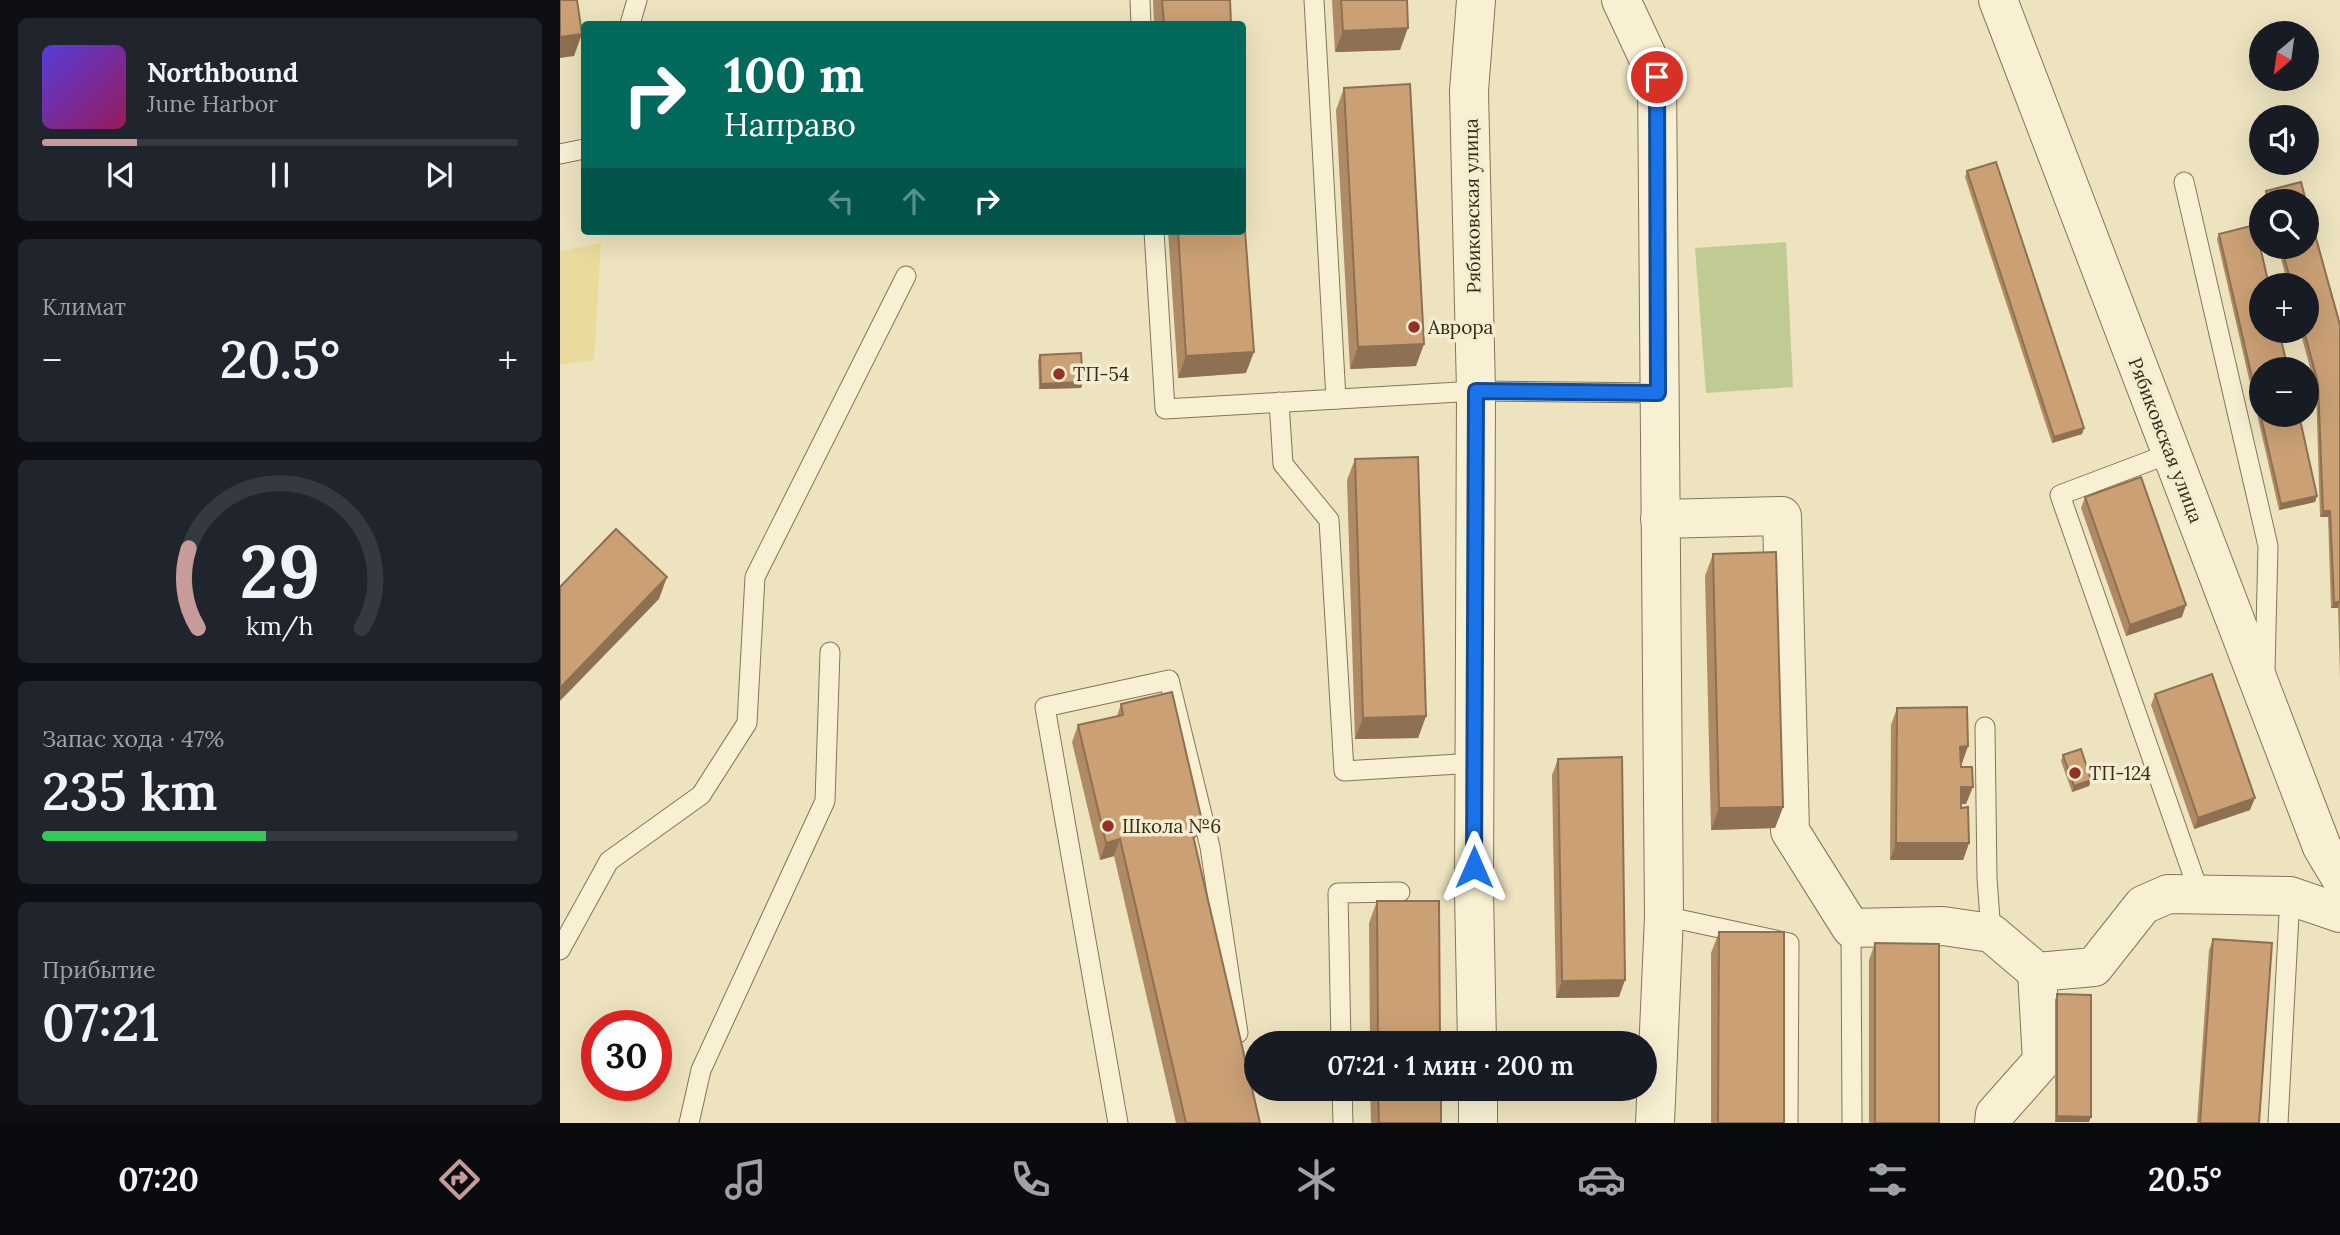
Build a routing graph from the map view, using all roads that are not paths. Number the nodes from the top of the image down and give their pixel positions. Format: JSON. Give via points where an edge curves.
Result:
{"nodes":[{"id":1,"x":636,"y":0,"type":"edge"},
{"id":2,"x":1140,"y":0,"type":"edge"},
{"id":3,"x":1314,"y":0,"type":"edge"},
{"id":4,"x":1476,"y":0,"type":"edge"},
{"id":5,"x":1621,"y":0,"type":"edge"},
{"id":6,"x":1998,"y":0,"type":"edge"},
{"id":7,"x":631,"y":21,"type":"edge"},
{"id":8,"x":1141,"y":21,"type":"edge"},
{"id":9,"x":581,"y":150,"type":"edge"},
{"id":10,"x":560,"y":154,"type":"edge"},
{"id":11,"x":2184,"y":182,"type":"dead end"},
{"id":12,"x":1154,"y":235,"type":"edge"},
{"id":13,"x":906,"y":276,"type":"dead end"},
{"id":14,"x":1476,"y":391,"type":"junction"},
{"id":15,"x":1658,"y":393,"type":"junction"},
{"id":16,"x":1336,"y":399,"type":"junction"},
{"id":17,"x":1279,"y":402,"type":"junction"},
{"id":18,"x":2171,"y":453,"type":"junction"},
{"id":19,"x":1660,"y":519,"type":"junction"},
{"id":20,"x":830,"y":652,"type":"dead end"},
{"id":21,"x":2264,"y":696,"type":"junction"},
{"id":22,"x":1985,"y":727,"type":"dead end"},
{"id":23,"x":1475,"y":764,"type":"junction"},
{"id":24,"x":2340,"y":877,"type":"edge"},
{"id":25,"x":1400,"y":892,"type":"dead end"},
{"id":26,"x":2200,"y":895,"type":"junction"},
{"id":27,"x":2290,"y":896,"type":"junction"},
{"id":28,"x":2340,"y":913,"type":"edge"},
{"id":29,"x":1664,"y":916,"type":"junction"},
{"id":30,"x":1851,"y":928,"type":"junction"},
{"id":31,"x":1991,"y":933,"type":"junction"},
{"id":32,"x":560,"y":950,"type":"edge"},
{"id":33,"x":2037,"y":972,"type":"junction"},
{"id":34,"x":1341,"y":1031,"type":"edge"},
{"id":35,"x":1477,"y":1031,"type":"edge"},
{"id":36,"x":1241,"y":1046,"type":"edge"},
{"id":37,"x":1342,"y":1101,"type":"edge"},
{"id":38,"x":1478,"y":1101,"type":"edge"},
{"id":39,"x":690,"y":1123,"type":"edge"},
{"id":40,"x":1118,"y":1123,"type":"edge"},
{"id":41,"x":1343,"y":1123,"type":"edge"},
{"id":42,"x":1478,"y":1123,"type":"edge"},
{"id":43,"x":1655,"y":1123,"type":"edge"},
{"id":44,"x":1788,"y":1123,"type":"edge"},
{"id":45,"x":1852,"y":1123,"type":"edge"},
{"id":46,"x":1994,"y":1123,"type":"edge"},
{"id":47,"x":2278,"y":1123,"type":"edge"}],
"edges":[{"from":1,"to":7,"type":"lane"},
{"from":2,"to":8,"type":"lane"},
{"from":3,"to":16,"type":"lane"},
{"from":4,"to":14,"type":"street","name":"Рябиковская улица","via":[[1469,91]]},
{"from":5,"to":15,"type":"street","via":[[1657,77]]},
{"from":6,"to":18,"type":"street","name":"Рябиковская улица"},
{"from":9,"to":10,"type":"lane"},
{"from":11,"to":21,"type":"lane","via":[[2268,546]]},
{"from":12,"to":17,"type":"lane","via":[[1165,409]]},
{"from":13,"to":32,"type":"lane","via":[[755,577],[747,723],[701,795],[609,861]]},
{"from":14,"to":15,"type":"lane"},
{"from":14,"to":16,"type":"lane"},
{"from":14,"to":23,"type":"street","name":"Рябиковская улица"},
{"from":15,"to":19,"type":"street"},
{"from":16,"to":17,"type":"lane"},
{"from":17,"to":23,"type":"lane","via":[[1283,464],[1329,520],[1344,771]]},
{"from":18,"to":21,"type":"street","name":"Рябиковская улица"},
{"from":18,"to":26,"type":"lane","via":[[2060,495]]},
{"from":19,"to":29,"type":"street"},
{"from":19,"to":30,"type":"street","via":[[1782,516],[1790,831]]},
{"from":20,"to":39,"type":"lane","via":[[825,801],[701,1070]]},
{"from":21,"to":24,"type":"street","name":"Рябиковская улица","via":[[2322,847]]},
{"from":22,"to":31,"type":"lane"},
{"from":23,"to":35,"type":"street","name":"Рябиковская улица"},
{"from":25,"to":34,"type":"lane","via":[[1338,893]]},
{"from":26,"to":27,"type":"street"},
{"from":26,"to":33,"type":"street","via":[[2168,894],[2143,905],[2094,967]]},
{"from":27,"to":28,"type":"street"},
{"from":27,"to":47,"type":"lane"},
{"from":29,"to":43,"type":"street"},
{"from":29,"to":44,"type":"lane","via":[[1789,943]]},
{"from":30,"to":31,"type":"street","via":[[1943,926]]},
{"from":30,"to":45,"type":"lane"},
{"from":31,"to":33,"type":"street"},
{"from":33,"to":46,"type":"street","via":[[2042,1060],[1995,1114]]},
{"from":36,"to":40,"type":"lane","via":[[1210,847],[1169,680],[1045,707]]},
{"from":37,"to":41,"type":"lane"},
{"from":38,"to":42,"type":"street"}]}
